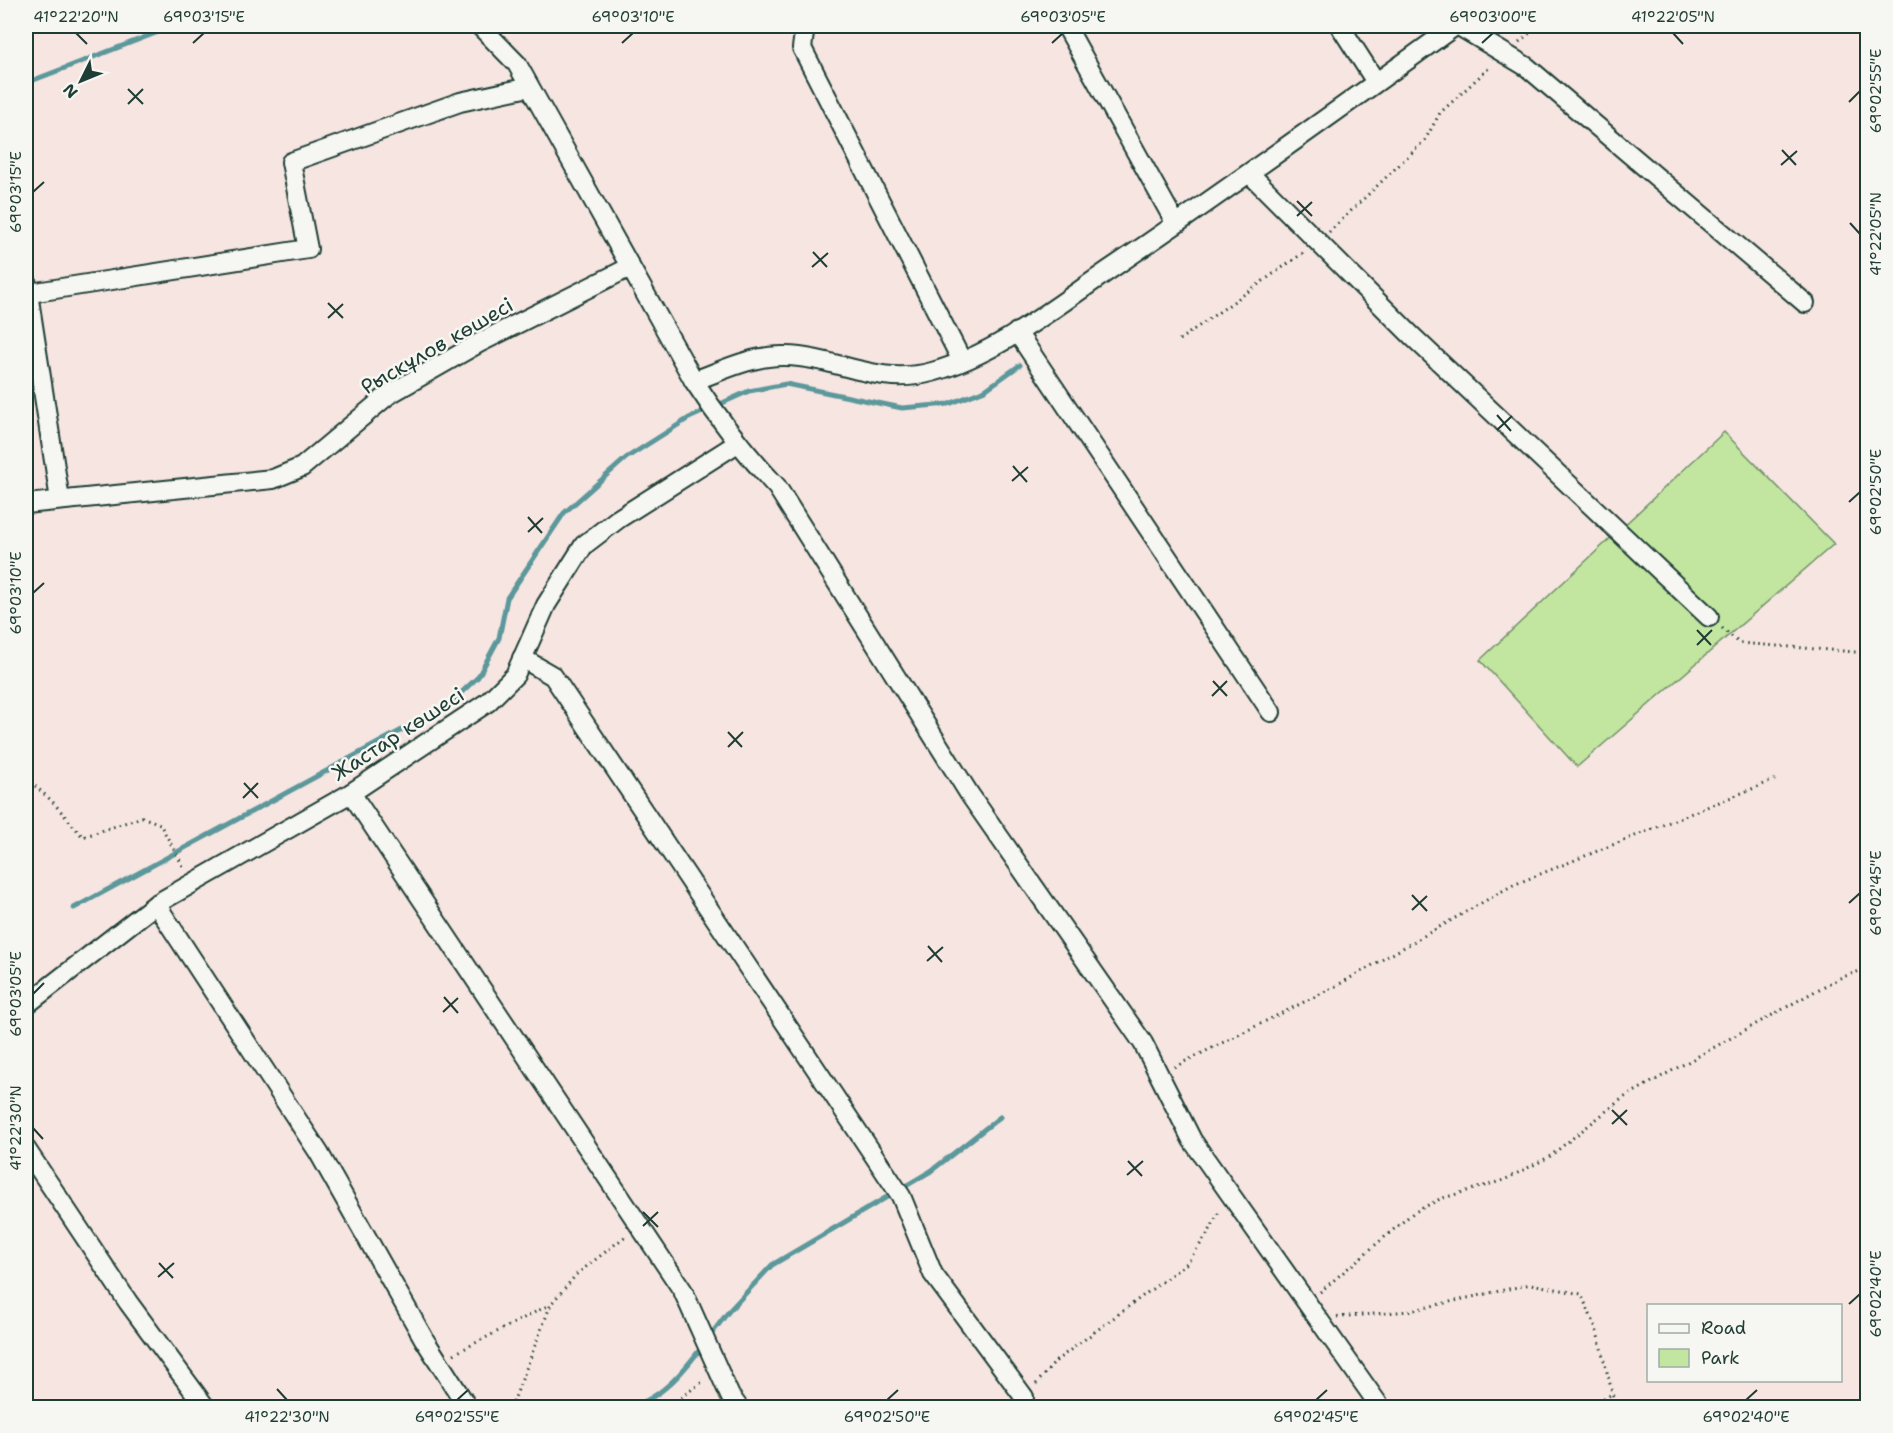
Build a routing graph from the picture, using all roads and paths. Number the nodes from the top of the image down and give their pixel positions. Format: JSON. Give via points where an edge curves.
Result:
{"nodes":[{"id":1,"x":480,"y":26,"type":"edge"},
{"id":2,"x":805,"y":26,"type":"edge"},
{"id":3,"x":1066,"y":26,"type":"edge"},
{"id":4,"x":1340,"y":26,"type":"edge"},
{"id":5,"x":1457,"y":26,"type":"edge"},
{"id":6,"x":1538,"y":26,"type":"edge"},
{"id":7,"x":1504,"y":53,"type":"junction"},
{"id":8,"x":1376,"y":82,"type":"junction"},
{"id":9,"x":529,"y":87,"type":"junction"},
{"id":10,"x":1250,"y":174,"type":"junction"},
{"id":11,"x":1176,"y":224,"type":"junction"},
{"id":12,"x":1318,"y":242,"type":"junction"},
{"id":13,"x":630,"y":267,"type":"junction"},
{"id":14,"x":28,"y":287,"type":"edge"},
{"id":15,"x":1806,"y":303,"type":"dead end"},
{"id":16,"x":1017,"y":332,"type":"junction"},
{"id":17,"x":1179,"y":340,"type":"dead end"},
{"id":18,"x":962,"y":360,"type":"junction"},
{"id":19,"x":694,"y":381,"type":"junction"},
{"id":20,"x":736,"y":444,"type":"junction"},
{"id":21,"x":60,"y":500,"type":"junction"},
{"id":22,"x":26,"y":504,"type":"edge"},
{"id":23,"x":1709,"y":617,"type":"joint"},
{"id":24,"x":1868,"y":653,"type":"edge"},
{"id":25,"x":522,"y":658,"type":"junction"},
{"id":26,"x":1271,"y":712,"type":"dead end"},
{"id":27,"x":26,"y":778,"type":"edge"},
{"id":28,"x":1779,"y":778,"type":"dead end"},
{"id":29,"x":351,"y":793,"type":"junction"},
{"id":30,"x":192,"y":883,"type":"junction"},
{"id":31,"x":156,"y":904,"type":"junction"},
{"id":32,"x":1868,"y":968,"type":"edge"},
{"id":33,"x":26,"y":1005,"type":"edge"},
{"id":34,"x":1159,"y":1074,"type":"junction"},
{"id":35,"x":26,"y":1149,"type":"edge"},
{"id":36,"x":1229,"y":1192,"type":"junction"},
{"id":37,"x":637,"y":1221,"type":"junction"},
{"id":38,"x":1307,"y":1303,"type":"junction"},
{"id":39,"x":551,"y":1304,"type":"junction"},
{"id":40,"x":1318,"y":1319,"type":"junction"},
{"id":41,"x":439,"y":1362,"type":"junction"},
{"id":42,"x":719,"y":1370,"type":"junction"},
{"id":43,"x":1613,"y":1394,"type":"junction"},
{"id":44,"x":1024,"y":1397,"type":"joint"},
{"id":45,"x":206,"y":1407,"type":"edge"},
{"id":46,"x":468,"y":1407,"type":"edge"},
{"id":47,"x":511,"y":1407,"type":"edge"},
{"id":48,"x":666,"y":1407,"type":"edge"},
{"id":49,"x":739,"y":1407,"type":"edge"},
{"id":50,"x":1381,"y":1407,"type":"edge"},
{"id":51,"x":1581,"y":1407,"type":"edge"},
{"id":52,"x":1616,"y":1407,"type":"edge"}],
"edges":[{"from":1,"to":9,"type":"street","via":[[517,64]]},
{"from":2,"to":18,"type":"street","via":[[802,48]]},
{"from":3,"to":11,"type":"street"},
{"from":4,"to":8,"type":"street"},
{"from":5,"to":7,"type":"street"},
{"from":5,"to":8,"type":"street"},
{"from":6,"to":7,"type":"path"},
{"from":7,"to":12,"type":"path","via":[[1440,113],[1425,140]]},
{"from":7,"to":15,"type":"street","via":[[1527,67]]},
{"from":8,"to":10,"type":"street"},
{"from":9,"to":13,"type":"street"},
{"from":9,"to":14,"type":"street","via":[[460,102],[291,162],[308,249]]},
{"from":10,"to":11,"type":"street"},
{"from":10,"to":12,"type":"street"},
{"from":11,"to":16,"type":"street"},
{"from":12,"to":17,"type":"path"},
{"from":12,"to":23,"type":"street"},
{"from":13,"to":19,"type":"street"},
{"from":13,"to":21,"type":"street","name":"Рыскұлов көшесі","via":[[479,343],[388,396],[302,467],[273,479]]},
{"from":14,"to":21,"type":"street"},
{"from":16,"to":18,"type":"street","via":[[988,351]]},
{"from":16,"to":26,"type":"street"},
{"from":18,"to":19,"type":"street","via":[[930,372],[884,378],[820,360],[783,356],[746,361]]},
{"from":19,"to":20,"type":"street"},
{"from":20,"to":25,"type":"street","name":"Жастар көшесі","via":[[584,545],[546,605]]},
{"from":20,"to":34,"type":"street","via":[[777,487],[970,795],[1143,1043]]},
{"from":21,"to":22,"type":"street","name":"Рыскұлов көшесі"},
{"from":23,"to":24,"type":"path","via":[[1739,643]]},
{"from":25,"to":29,"type":"street","name":"Жастар көшесі","via":[[515,675],[488,702]]},
{"from":25,"to":44,"type":"street","via":[[553,676],[901,1196],[933,1274]]},
{"from":27,"to":30,"type":"path","via":[[83,837],[142,817],[160,824]]},
{"from":28,"to":34,"type":"path","via":[[1513,885],[1336,986]]},
{"from":29,"to":30,"type":"street","name":"Жастар көшесі"},
{"from":29,"to":37,"type":"street"},
{"from":30,"to":31,"type":"street","name":"Жастар көшесі"},
{"from":31,"to":33,"type":"street","name":"Жастар көшесі"},
{"from":31,"to":41,"type":"street","via":[[319,1154]]},
{"from":32,"to":38,"type":"path","via":[[1838,979],[1623,1098],[1549,1157],[1504,1180],[1440,1199],[1413,1213]]},
{"from":34,"to":36,"type":"street","via":[[1192,1140]]},
{"from":35,"to":45,"type":"street","via":[[128,1302]]},
{"from":36,"to":38,"type":"street"},
{"from":36,"to":44,"type":"path","via":[[1209,1232],[1187,1263],[1057,1360]]},
{"from":37,"to":39,"type":"path","via":[[622,1240],[577,1275]]},
{"from":37,"to":42,"type":"street","via":[[683,1291]]},
{"from":38,"to":40,"type":"street"},
{"from":39,"to":41,"type":"path"},
{"from":39,"to":47,"type":"path"},
{"from":40,"to":43,"type":"path","via":[[1409,1311],[1531,1284],[1581,1294],[1596,1328]]},
{"from":40,"to":50,"type":"street"},
{"from":41,"to":46,"type":"street"},
{"from":42,"to":48,"type":"path"},
{"from":42,"to":49,"type":"street"},
{"from":43,"to":51,"type":"path"},
{"from":43,"to":52,"type":"path"}]}
